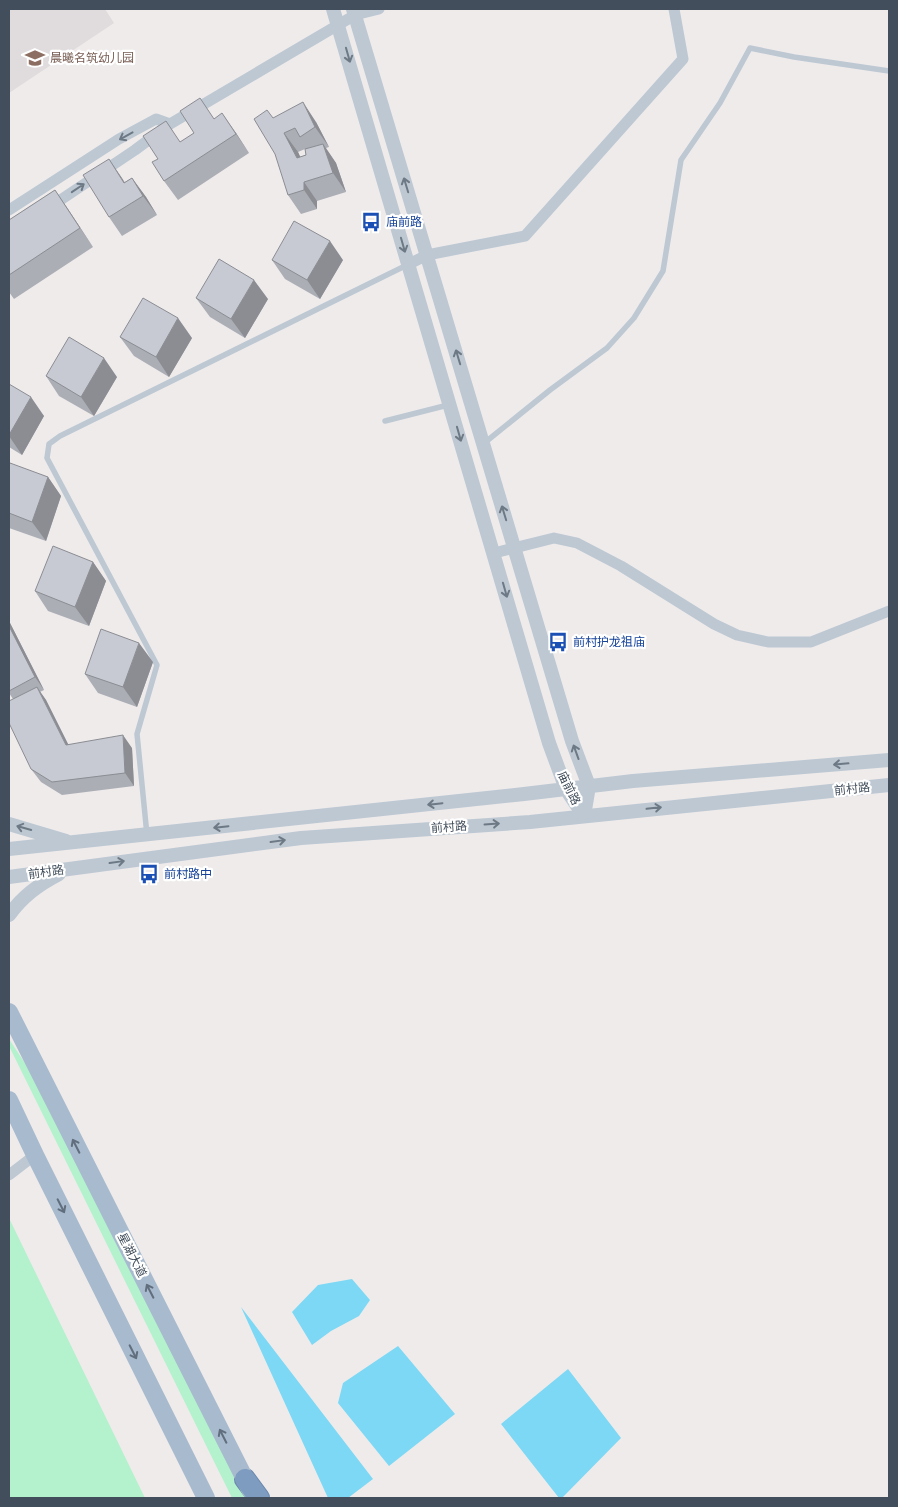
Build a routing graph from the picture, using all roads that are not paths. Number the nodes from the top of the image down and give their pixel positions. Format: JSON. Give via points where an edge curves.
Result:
{"nodes":[{"id":1,"x":333,"y":9,"type":"edge"},
{"id":2,"x":379,"y":9,"type":"edge"},
{"id":3,"x":674,"y":9,"type":"edge"},
{"id":4,"x":354,"y":12,"type":"edge"},
{"id":5,"x":338,"y":25,"type":"junction"},
{"id":6,"x":889,"y":71,"type":"edge"},
{"id":7,"x":170,"y":124,"type":"junction"},
{"id":8,"x":9,"y":210,"type":"edge"},
{"id":9,"x":40,"y":214,"type":"edge"},
{"id":10,"x":427,"y":255,"type":"junction"},
{"id":11,"x":409,"y":264,"type":"junction"},
{"id":12,"x":450,"y":404,"type":"junction"},
{"id":13,"x":385,"y":421,"type":"dead end"},
{"id":14,"x":484,"y":444,"type":"junction"},
{"id":15,"x":514,"y":547,"type":"junction"},
{"id":16,"x":494,"y":553,"type":"junction"},
{"id":17,"x":889,"y":611,"type":"edge"},
{"id":18,"x":889,"y":760,"type":"edge"},
{"id":19,"x":889,"y":785,"type":"edge"},
{"id":20,"x":589,"y":786,"type":"junction"},
{"id":21,"x":566,"y":789,"type":"junction"},
{"id":22,"x":584,"y":816,"type":"junction"},
{"id":23,"x":9,"y":824,"type":"edge"},
{"id":24,"x":147,"y":835,"type":"junction"},
{"id":25,"x":72,"y":843,"type":"junction"},
{"id":26,"x":9,"y":849,"type":"edge"},
{"id":27,"x":68,"y":869,"type":"junction"},
{"id":28,"x":9,"y":877,"type":"edge"},
{"id":29,"x":9,"y":916,"type":"edge"},
{"id":30,"x":10,"y":1012,"type":"edge"},
{"id":31,"x":9,"y":1100,"type":"edge"},
{"id":32,"x":35,"y":1155,"type":"junction"},
{"id":33,"x":9,"y":1175,"type":"edge"},
{"id":34,"x":245,"y":1479,"type":"junction"},
{"id":35,"x":206,"y":1498,"type":"edge"},
{"id":36,"x":254,"y":1498,"type":"edge"},
{"id":37,"x":258,"y":1498,"type":"edge"}],
"edges":[{"from":1,"to":5,"type":"street","name":"庙前路"},
{"from":2,"to":4,"type":"street"},
{"from":3,"to":10,"type":"street","via":[[683,59],[525,236]]},
{"from":4,"to":5,"type":"street"},
{"from":10,"to":4,"type":"street","name":"庙前路","one_way":true},
{"from":5,"to":7,"type":"street"},
{"from":5,"to":11,"type":"street","name":"庙前路","one_way":true},
{"from":6,"to":14,"type":"lane","via":[[750,48],[720,103],[681,160],[663,271],[634,318],[607,348]]},
{"from":7,"to":8,"type":"street","one_way":true,"via":[[156,119]]},
{"from":9,"to":7,"type":"street","one_way":true},
{"from":10,"to":11,"type":"street"},
{"from":14,"to":10,"type":"street","name":"庙前路","one_way":true},
{"from":11,"to":12,"type":"street","name":"庙前路"},
{"from":11,"to":24,"type":"lane","via":[[49,444],[47,458],[157,665],[137,734]]},
{"from":12,"to":13,"type":"lane"},
{"from":12,"to":16,"type":"street","name":"庙前路","one_way":true},
{"from":15,"to":14,"type":"street","name":"庙前路","one_way":true},
{"from":15,"to":16,"type":"street"},
{"from":15,"to":17,"type":"street","via":[[554,538],[577,543],[621,566],[714,624],[768,642],[811,642]]},
{"from":20,"to":15,"type":"street","name":"庙前路","one_way":true,"via":[[572,741]]},
{"from":16,"to":21,"type":"street","name":"庙前路","one_way":true},
{"from":18,"to":20,"type":"street","name":"前村路","one_way":true},
{"from":22,"to":19,"type":"street","name":"前村路","one_way":true},
{"from":20,"to":21,"type":"street","name":"前村路"},
{"from":20,"to":22,"type":"street","name":"庙前路"},
{"from":21,"to":22,"type":"street","name":"庙前路"},
{"from":21,"to":24,"type":"street","name":"前村路","one_way":true},
{"from":27,"to":22,"type":"street","name":"前村路","one_way":true,"via":[[300,838]]},
{"from":25,"to":23,"type":"street","one_way":true},
{"from":24,"to":25,"type":"street","name":"前村路"},
{"from":25,"to":26,"type":"street","name":"前村路"},
{"from":27,"to":28,"type":"street","name":"前村路"},
{"from":27,"to":29,"type":"street","via":[[41,883],[20,900]]},
{"from":34,"to":30,"type":"main road","name":"星湖大道","one_way":true},
{"from":31,"to":32,"type":"main road"},
{"from":32,"to":33,"type":"street"},
{"from":32,"to":35,"type":"main road","one_way":true},
{"from":34,"to":36,"type":"main road","name":"星湖大道"},
{"from":34,"to":37,"type":"highway"}]}
